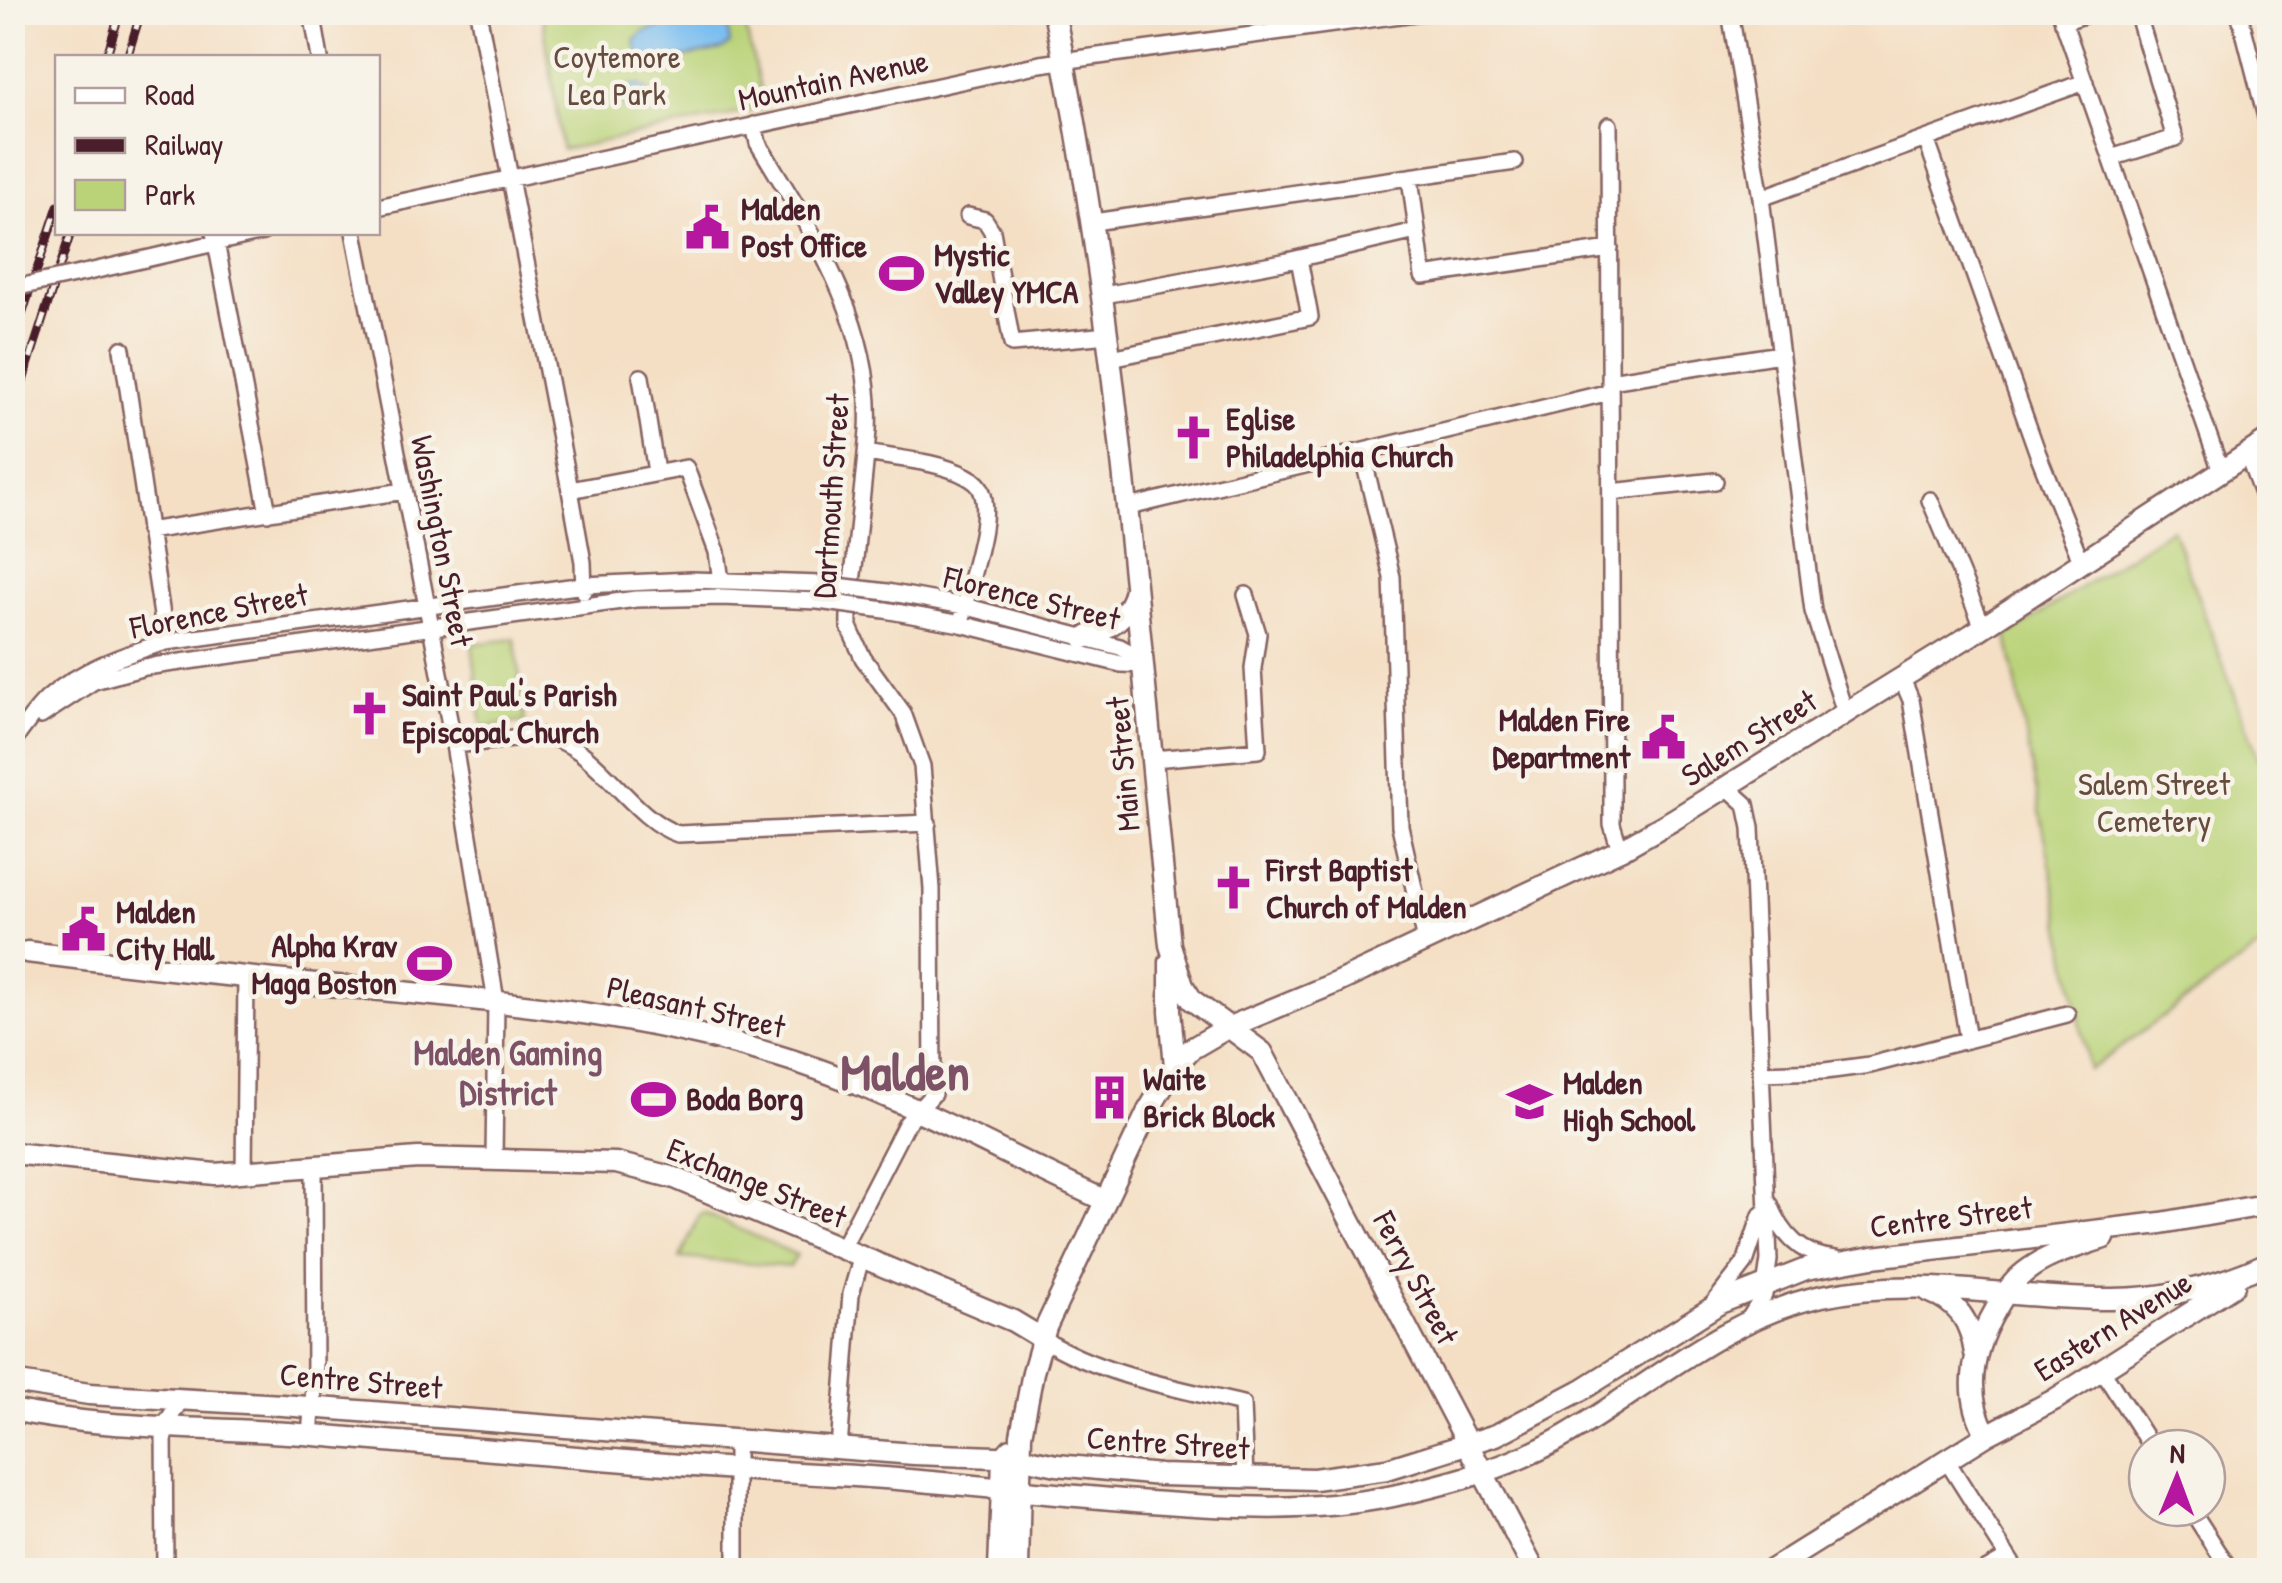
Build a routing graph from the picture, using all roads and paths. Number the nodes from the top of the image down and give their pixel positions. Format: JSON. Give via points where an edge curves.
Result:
{"nodes":[{"id":1,"x":312,"y":12,"type":"edge"},
{"id":2,"x":478,"y":12,"type":"edge"},
{"id":3,"x":1054,"y":12,"type":"edge"},
{"id":4,"x":1422,"y":12,"type":"edge"},
{"id":5,"x":1730,"y":12,"type":"edge"},
{"id":6,"x":2093,"y":12,"type":"edge"},
{"id":7,"x":2137,"y":12,"type":"edge"},
{"id":8,"x":2239,"y":12,"type":"edge"},
{"id":9,"x":2062,"y":17,"type":"edge"},
{"id":10,"x":319,"y":55,"type":"edge"},
{"id":11,"x":1064,"y":61,"type":"junction"},
{"id":12,"x":2085,"y":82,"type":"junction"},
{"id":13,"x":754,"y":125,"type":"junction"},
{"id":14,"x":1609,"y":125,"type":"dead end"},
{"id":15,"x":2270,"y":133,"type":"edge"},
{"id":16,"x":1926,"y":138,"type":"junction"},
{"id":17,"x":2111,"y":158,"type":"junction"},
{"id":18,"x":1515,"y":162,"type":"dead end"},
{"id":19,"x":511,"y":178,"type":"junction"},
{"id":20,"x":1410,"y":178,"type":"junction"},
{"id":21,"x":1762,"y":198,"type":"junction"},
{"id":22,"x":380,"y":207,"type":"edge"},
{"id":23,"x":968,"y":216,"type":"dead end"},
{"id":24,"x":1093,"y":222,"type":"junction"},
{"id":25,"x":1416,"y":231,"type":"junction"},
{"id":26,"x":355,"y":235,"type":"edge"},
{"id":27,"x":215,"y":238,"type":"edge"},
{"id":28,"x":1610,"y":250,"type":"junction"},
{"id":29,"x":1299,"y":259,"type":"junction"},
{"id":30,"x":14,"y":288,"type":"edge"},
{"id":31,"x":1104,"y":295,"type":"junction"},
{"id":32,"x":1108,"y":336,"type":"junction"},
{"id":33,"x":122,"y":349,"type":"dead end"},
{"id":34,"x":1780,"y":354,"type":"junction"},
{"id":35,"x":1110,"y":358,"type":"junction"},
{"id":36,"x":640,"y":377,"type":"dead end"},
{"id":37,"x":1610,"y":386,"type":"junction"},
{"id":38,"x":2270,"y":439,"type":"edge"},
{"id":39,"x":866,"y":453,"type":"junction"},
{"id":40,"x":1362,"y":453,"type":"junction"},
{"id":41,"x":2247,"y":454,"type":"junction"},
{"id":42,"x":2221,"y":471,"type":"junction"},
{"id":43,"x":656,"y":472,"type":"junction"},
{"id":44,"x":1716,"y":481,"type":"dead end"},
{"id":45,"x":570,"y":490,"type":"junction"},
{"id":46,"x":404,"y":491,"type":"junction"},
{"id":47,"x":1611,"y":492,"type":"junction"},
{"id":48,"x":1930,"y":500,"type":"dead end"},
{"id":49,"x":1129,"y":507,"type":"junction"},
{"id":50,"x":268,"y":513,"type":"junction"},
{"id":51,"x":2270,"y":515,"type":"edge"},
{"id":52,"x":148,"y":531,"type":"junction"},
{"id":53,"x":2081,"y":561,"type":"junction"},
{"id":54,"x":1136,"y":572,"type":"junction"},
{"id":55,"x":721,"y":580,"type":"junction"},
{"id":56,"x":584,"y":584,"type":"junction"},
{"id":57,"x":1246,"y":594,"type":"dead end"},
{"id":58,"x":426,"y":605,"type":"junction"},
{"id":59,"x":584,"y":605,"type":"junction"},
{"id":60,"x":964,"y":606,"type":"junction"},
{"id":61,"x":961,"y":624,"type":"junction"},
{"id":62,"x":432,"y":627,"type":"junction"},
{"id":63,"x":1983,"y":627,"type":"junction"},
{"id":64,"x":220,"y":634,"type":"junction"},
{"id":65,"x":1084,"y":638,"type":"junction"},
{"id":66,"x":166,"y":642,"type":"junction"},
{"id":67,"x":224,"y":657,"type":"junction"},
{"id":68,"x":1145,"y":665,"type":"junction"},
{"id":69,"x":1902,"y":679,"type":"junction"},
{"id":70,"x":1845,"y":714,"type":"junction"},
{"id":71,"x":25,"y":727,"type":"junction"},
{"id":72,"x":12,"y":742,"type":"edge"},
{"id":73,"x":454,"y":744,"type":"junction"},
{"id":74,"x":1153,"y":759,"type":"junction"},
{"id":75,"x":1726,"y":786,"type":"junction"},
{"id":76,"x":928,"y":822,"type":"junction"},
{"id":77,"x":1620,"y":850,"type":"junction"},
{"id":78,"x":1426,"y":941,"type":"junction"},
{"id":79,"x":1170,"y":945,"type":"junction"},
{"id":80,"x":21,"y":951,"type":"edge"},
{"id":81,"x":246,"y":977,"type":"junction"},
{"id":82,"x":496,"y":1000,"type":"junction"},
{"id":83,"x":2067,"y":1014,"type":"dead end"},
{"id":84,"x":1227,"y":1028,"type":"junction"},
{"id":85,"x":1968,"y":1040,"type":"junction"},
{"id":86,"x":1175,"y":1066,"type":"junction"},
{"id":87,"x":1761,"y":1073,"type":"junction"},
{"id":88,"x":917,"y":1111,"type":"junction"},
{"id":89,"x":12,"y":1153,"type":"edge"},
{"id":90,"x":494,"y":1159,"type":"junction"},
{"id":91,"x":314,"y":1166,"type":"junction"},
{"id":92,"x":244,"y":1173,"type":"junction"},
{"id":93,"x":1765,"y":1181,"type":"junction"},
{"id":94,"x":1104,"y":1200,"type":"junction"},
{"id":95,"x":2270,"y":1207,"type":"edge"},
{"id":96,"x":2134,"y":1227,"type":"junction"},
{"id":97,"x":851,"y":1254,"type":"junction"},
{"id":98,"x":1855,"y":1259,"type":"junction"},
{"id":99,"x":2268,"y":1266,"type":"edge"},
{"id":100,"x":1768,"y":1282,"type":"junction"},
{"id":101,"x":1917,"y":1285,"type":"junction"},
{"id":102,"x":2006,"y":1292,"type":"junction"},
{"id":103,"x":1708,"y":1310,"type":"junction"},
{"id":104,"x":1744,"y":1323,"type":"junction"},
{"id":105,"x":1042,"y":1338,"type":"junction"},
{"id":106,"x":1975,"y":1352,"type":"junction"},
{"id":107,"x":2102,"y":1370,"type":"junction"},
{"id":108,"x":12,"y":1382,"type":"edge"},
{"id":109,"x":180,"y":1401,"type":"junction"},
{"id":110,"x":12,"y":1410,"type":"edge"},
{"id":111,"x":313,"y":1410,"type":"junction"},
{"id":112,"x":164,"y":1427,"type":"junction"},
{"id":113,"x":2139,"y":1428,"type":"edge"},
{"id":114,"x":310,"y":1434,"type":"junction"},
{"id":115,"x":1986,"y":1435,"type":"junction"},
{"id":116,"x":736,"y":1440,"type":"junction"},
{"id":117,"x":1468,"y":1445,"type":"junction"},
{"id":118,"x":839,"y":1448,"type":"junction"},
{"id":119,"x":1013,"y":1458,"type":"junction"},
{"id":120,"x":1946,"y":1461,"type":"junction"},
{"id":121,"x":734,"y":1468,"type":"junction"},
{"id":122,"x":1484,"y":1472,"type":"junction"},
{"id":123,"x":1245,"y":1479,"type":"junction"},
{"id":124,"x":1011,"y":1490,"type":"junction"},
{"id":125,"x":2203,"y":1528,"type":"edge"},
{"id":126,"x":2011,"y":1564,"type":"edge"},
{"id":127,"x":166,"y":1570,"type":"edge"},
{"id":128,"x":736,"y":1570,"type":"edge"},
{"id":129,"x":999,"y":1570,"type":"edge"},
{"id":130,"x":1018,"y":1570,"type":"edge"},
{"id":131,"x":1534,"y":1570,"type":"edge"},
{"id":132,"x":1774,"y":1570,"type":"edge"},
{"id":133,"x":1986,"y":1570,"type":"edge"},
{"id":134,"x":2230,"y":1570,"type":"edge"}],
"edges":[{"from":1,"to":10,"type":"street"},
{"from":2,"to":19,"type":"street"},
{"from":3,"to":11,"type":"main road","name":"Main Street"},
{"from":4,"to":11,"type":"street","name":"Mountain Avenue"},
{"from":5,"to":21,"type":"street"},
{"from":6,"to":9,"type":"street"},
{"from":7,"to":17,"type":"street","via":[[2175,138]]},
{"from":8,"to":15,"type":"street"},
{"from":9,"to":12,"type":"street"},
{"from":11,"to":13,"type":"street","name":"Mountain Avenue"},
{"from":11,"to":24,"type":"main road","name":"Main Street"},
{"from":12,"to":16,"type":"street"},
{"from":12,"to":17,"type":"street"},
{"from":13,"to":19,"type":"street","name":"Mountain Avenue"},
{"from":13,"to":39,"type":"street","name":"Dartmouth Street","via":[[847,304],[868,383]]},
{"from":14,"to":28,"type":"street"},
{"from":16,"to":21,"type":"street"},
{"from":16,"to":53,"type":"street"},
{"from":17,"to":42,"type":"street"},
{"from":18,"to":20,"type":"street"},
{"from":19,"to":22,"type":"street","name":"Mountain Avenue"},
{"from":19,"to":45,"type":"street"},
{"from":20,"to":24,"type":"street"},
{"from":20,"to":25,"type":"street"},
{"from":21,"to":34,"type":"street"},
{"from":23,"to":32,"type":"street","via":[[985,220],[992,231],[1012,344]]},
{"from":24,"to":31,"type":"main road","name":"Main Street"},
{"from":25,"to":28,"type":"street","via":[[1423,276]]},
{"from":25,"to":29,"type":"street"},
{"from":26,"to":46,"type":"street","name":"Washington Street"},
{"from":27,"to":30,"type":"street","bridge":true},
{"from":27,"to":50,"type":"street"},
{"from":28,"to":37,"type":"street"},
{"from":29,"to":31,"type":"street"},
{"from":29,"to":35,"type":"street","via":[[1310,317]]},
{"from":31,"to":32,"type":"main road","name":"Main Street"},
{"from":32,"to":35,"type":"main road","name":"Main Street"},
{"from":33,"to":52,"type":"street"},
{"from":34,"to":37,"type":"street"},
{"from":34,"to":70,"type":"street","via":[[1813,610]]},
{"from":35,"to":49,"type":"main road","name":"Main Street"},
{"from":36,"to":43,"type":"street"},
{"from":37,"to":40,"type":"street"},
{"from":37,"to":47,"type":"street"},
{"from":38,"to":41,"type":"main road","name":"Salem Street"},
{"from":39,"to":60,"type":"street","via":[[951,470],[980,486],[984,514]]},
{"from":39,"to":76,"type":"street","name":"Dartmouth Street","via":[[850,634],[912,732]]},
{"from":40,"to":49,"type":"street"},
{"from":40,"to":78,"type":"street","via":[[1392,578],[1400,826]]},
{"from":41,"to":42,"type":"main road","name":"Salem Street"},
{"from":41,"to":51,"type":"street"},
{"from":42,"to":53,"type":"main road","name":"Salem Street"},
{"from":43,"to":45,"type":"street"},
{"from":43,"to":55,"type":"street","via":[[688,470]]},
{"from":44,"to":47,"type":"street"},
{"from":45,"to":56,"type":"street"},
{"from":46,"to":50,"type":"street"},
{"from":46,"to":58,"type":"street","name":"Washington Street"},
{"from":47,"to":77,"type":"street","via":[[1612,824]]},
{"from":48,"to":63,"type":"street"},
{"from":49,"to":54,"type":"main road","name":"Main Street"},
{"from":50,"to":52,"type":"street"},
{"from":52,"to":66,"type":"street"},
{"from":53,"to":63,"type":"main road","name":"Salem Street"},
{"from":54,"to":65,"type":"main road","via":[[1128,609],[1116,623]]},
{"from":54,"to":68,"type":"main road","name":"Main Street"},
{"from":55,"to":56,"type":"street","name":"Florence Street"},
{"from":55,"to":60,"type":"street","name":"Florence Street","bridge":true,"via":[[820,584]]},
{"from":56,"to":58,"type":"street","name":"Florence Street"},
{"from":56,"to":59,"type":"street"},
{"from":57,"to":74,"type":"street","via":[[1258,634],[1258,750]]},
{"from":58,"to":62,"type":"street","name":"Washington Street"},
{"from":58,"to":64,"type":"street","name":"Florence Street"},
{"from":59,"to":61,"type":"street","name":"Florence Street","bridge":true,"via":[[680,597],[818,601]]},
{"from":59,"to":62,"type":"street","name":"Florence Street"},
{"from":60,"to":61,"type":"street"},
{"from":60,"to":65,"type":"street","name":"Florence Street"},
{"from":61,"to":68,"type":"street","name":"Florence Street"},
{"from":62,"to":67,"type":"street","name":"Florence Street"},
{"from":62,"to":73,"type":"street","name":"Washington Street"},
{"from":63,"to":69,"type":"main road","name":"Salem Street"},
{"from":64,"to":66,"type":"street","name":"Florence Street"},
{"from":64,"to":67,"type":"street"},
{"from":65,"to":68,"type":"street","name":"Florence Street","via":[[1128,650]]},
{"from":66,"to":71,"type":"street","name":"Florence Street","via":[[79,678],[44,702]]},
{"from":67,"to":71,"type":"street","name":"Florence Street","via":[[113,674]]},
{"from":68,"to":74,"type":"main road","name":"Main Street"},
{"from":69,"to":70,"type":"main road","name":"Salem Street"},
{"from":69,"to":85,"type":"street","via":[[1911,700]]},
{"from":70,"to":75,"type":"main road","name":"Salem Street"},
{"from":71,"to":72,"type":"street","name":"Florence Street"},
{"from":73,"to":76,"type":"street","via":[[550,736],[662,826],[682,834]]},
{"from":73,"to":82,"type":"street","name":"Washington Street"},
{"from":74,"to":79,"type":"main road","name":"Main Street"},
{"from":75,"to":77,"type":"main road","name":"Salem Street"},
{"from":75,"to":87,"type":"street","via":[[1746,804],[1751,828]]},
{"from":76,"to":88,"type":"street","name":"Dartmouth Street","via":[[934,1086]]},
{"from":77,"to":78,"type":"main road","name":"Salem Street"},
{"from":78,"to":84,"type":"main road","name":"Salem Street"},
{"from":79,"to":84,"type":"main road","name":"Main Street","via":[[1192,1000]]},
{"from":79,"to":86,"type":"main road"},
{"from":80,"to":81,"type":"main road","name":"Pleasant Street"},
{"from":81,"to":82,"type":"main road","name":"Pleasant Street"},
{"from":81,"to":92,"type":"street"},
{"from":82,"to":88,"type":"main road","name":"Pleasant Street","via":[[720,1039],[801,1063]]},
{"from":82,"to":90,"type":"street","name":"Washington Street"},
{"from":83,"to":85,"type":"street"},
{"from":84,"to":86,"type":"main road"},
{"from":84,"to":117,"type":"main road","name":"Ferry Street","via":[[1262,1052]]},
{"from":85,"to":87,"type":"street","via":[[1870,1065]]},
{"from":86,"to":94,"type":"main road"},
{"from":87,"to":93,"type":"street"},
{"from":88,"to":94,"type":"main road","name":"Pleasant Street"},
{"from":88,"to":97,"type":"street","name":"Dartmouth Street"},
{"from":89,"to":92,"type":"main road","name":"Exchange Street"},
{"from":90,"to":91,"type":"main road","name":"Exchange Street"},
{"from":90,"to":97,"type":"main road","name":"Exchange Street","via":[[597,1162],[660,1173]]},
{"from":91,"to":92,"type":"main road","name":"Exchange Street"},
{"from":91,"to":111,"type":"street"},
{"from":93,"to":98,"type":"street","via":[[1776,1220],[1798,1246],[1818,1256]]},
{"from":93,"to":100,"type":"street"},
{"from":93,"to":103,"type":"street","via":[[1747,1259]]},
{"from":94,"to":105,"type":"main road"},
{"from":95,"to":96,"type":"main road","name":"Centre Street"},
{"from":96,"to":98,"type":"main road","name":"Centre Street"},
{"from":96,"to":102,"type":"main road","via":[[2048,1258]]},
{"from":97,"to":105,"type":"main road","name":"Exchange Street"},
{"from":97,"to":118,"type":"street","name":"Dartmouth Street"},
{"from":98,"to":100,"type":"main road","name":"Centre Street"},
{"from":99,"to":102,"type":"main road","name":"Centre Street","via":[[2140,1298]]},
{"from":99,"to":107,"type":"main road","name":"Eastern Avenue"},
{"from":100,"to":103,"type":"main road","name":"Centre Street"},
{"from":100,"to":104,"type":"street"},
{"from":101,"to":102,"type":"main road","name":"Centre Street"},
{"from":101,"to":104,"type":"main road","name":"Centre Street","via":[[1822,1296]]},
{"from":101,"to":106,"type":"main road","via":[[1960,1309]]},
{"from":102,"to":106,"type":"main road"},
{"from":103,"to":117,"type":"main road","name":"Centre Street","via":[[1540,1414]]},
{"from":104,"to":122,"type":"main road","name":"Centre Street","via":[[1561,1439]]},
{"from":105,"to":119,"type":"main road"},
{"from":105,"to":123,"type":"street","via":[[1114,1370],[1242,1404]]},
{"from":106,"to":115,"type":"main road","via":[[1972,1383]]},
{"from":107,"to":113,"type":"street"},
{"from":107,"to":115,"type":"main road","name":"Eastern Avenue"},
{"from":108,"to":109,"type":"main road","name":"Centre Street"},
{"from":109,"to":111,"type":"main road","name":"Centre Street"},
{"from":109,"to":112,"type":"street"},
{"from":110,"to":112,"type":"main road","name":"Centre Street"},
{"from":111,"to":114,"type":"street"},
{"from":111,"to":116,"type":"main road","name":"Centre Street"},
{"from":112,"to":114,"type":"main road","name":"Centre Street"},
{"from":112,"to":127,"type":"street"},
{"from":114,"to":121,"type":"main road","name":"Centre Street"},
{"from":115,"to":120,"type":"main road","name":"Eastern Avenue"},
{"from":116,"to":118,"type":"main road","name":"Centre Street"},
{"from":116,"to":121,"type":"street"},
{"from":117,"to":122,"type":"main road","name":"Ferry Street"},
{"from":117,"to":123,"type":"main road","name":"Centre Street","via":[[1351,1476]]},
{"from":118,"to":119,"type":"main road","name":"Centre Street"},
{"from":119,"to":123,"type":"main road","name":"Centre Street"},
{"from":119,"to":124,"type":"main road"},
{"from":120,"to":126,"type":"street"},
{"from":120,"to":132,"type":"main road","name":"Eastern Avenue"},
{"from":121,"to":124,"type":"main road","name":"Centre Street"},
{"from":121,"to":128,"type":"street"},
{"from":122,"to":124,"type":"main road","name":"Centre Street","via":[[1386,1497],[1285,1510]]},
{"from":122,"to":131,"type":"main road","name":"Ferry Street"},
{"from":124,"to":129,"type":"main road"},
{"from":124,"to":130,"type":"main road"},
{"from":125,"to":134,"type":"street"},
{"from":126,"to":133,"type":"street"}]}
